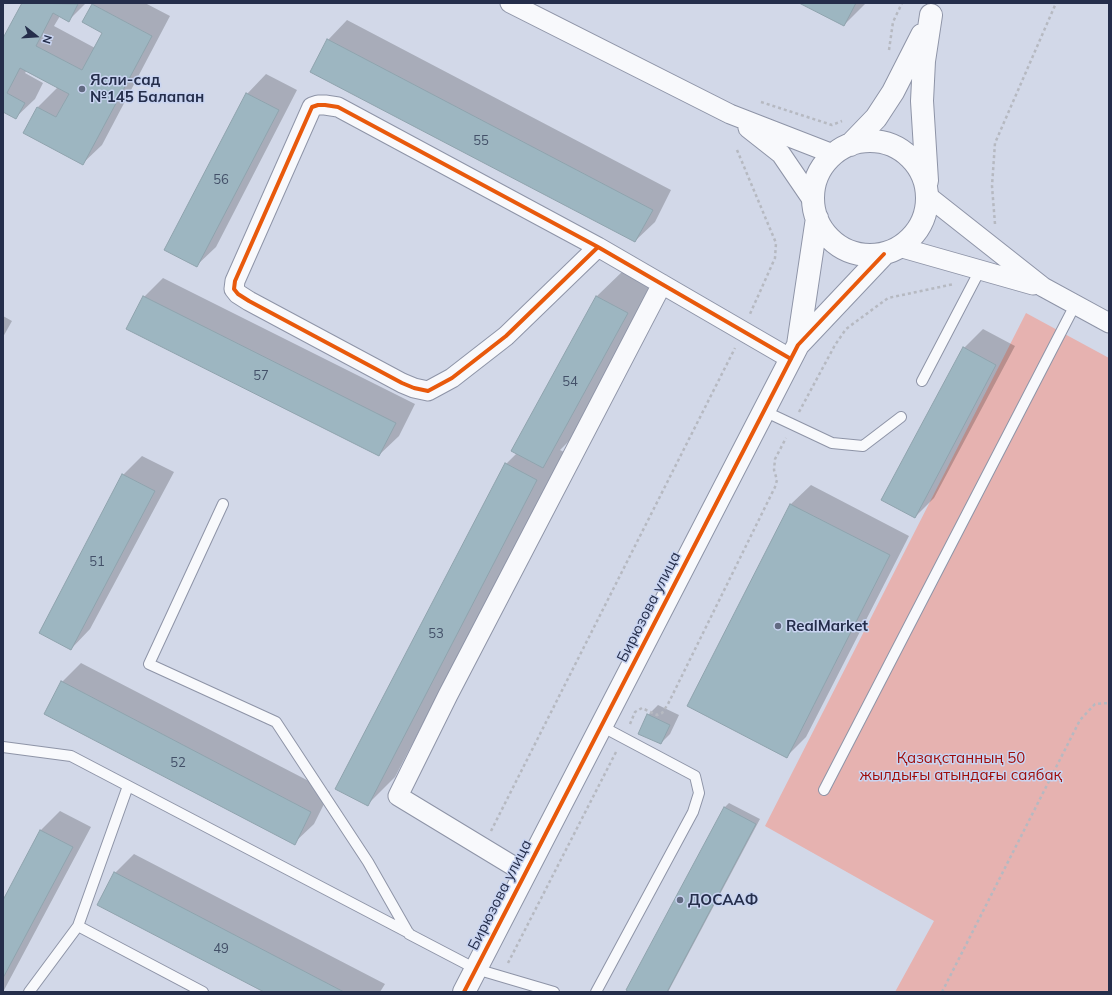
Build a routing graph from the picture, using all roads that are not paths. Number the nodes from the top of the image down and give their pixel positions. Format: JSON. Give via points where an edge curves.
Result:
{"nodes":[{"id":1,"x":510,"y":3,"type":"edge"},
{"id":2,"x":934,"y":9,"type":"edge"},
{"id":3,"x":730,"y":114,"type":"junction"},
{"id":4,"x":842,"y":149,"type":"junction"},
{"id":5,"x":928,"y":192,"type":"junction"},
{"id":6,"x":815,"y":210,"type":"junction"},
{"id":7,"x":598,"y":247,"type":"junction"},
{"id":8,"x":892,"y":251,"type":"junction"},
{"id":9,"x":980,"y":270,"type":"junction"},
{"id":10,"x":662,"y":284,"type":"junction"},
{"id":11,"x":1042,"y":287,"type":"junction"},
{"id":12,"x":1075,"y":305,"type":"junction"},
{"id":13,"x":1109,"y":323,"type":"edge"},
{"id":14,"x":794,"y":352,"type":"junction"},
{"id":15,"x":922,"y":381,"type":"dead end"},
{"id":16,"x":764,"y":411,"type":"junction"},
{"id":17,"x":901,"y":417,"type":"dead end"},
{"id":18,"x":223,"y":504,"type":"dead end"},
{"id":19,"x":601,"y":726,"type":"junction"},
{"id":20,"x":3,"y":747,"type":"edge"},
{"id":21,"x":128,"y":786,"type":"junction"},
{"id":22,"x":824,"y":790,"type":"dead end"},
{"id":23,"x":525,"y":873,"type":"junction"},
{"id":24,"x":78,"y":926,"type":"junction"},
{"id":25,"x":409,"y":934,"type":"junction"},
{"id":26,"x":476,"y":969,"type":"junction"},
{"id":27,"x":29,"y":992,"type":"edge"},
{"id":28,"x":203,"y":992,"type":"edge"},
{"id":29,"x":464,"y":992,"type":"edge"},
{"id":30,"x":554,"y":992,"type":"edge"},
{"id":31,"x":596,"y":992,"type":"edge"}],
"edges":[{"from":1,"to":3,"type":"street"},
{"from":2,"to":4,"type":"street","name":"Бирюзова улица","via":[[893,92],[876,118]]},
{"from":2,"to":5,"type":"street","name":"Бирюзова улица","via":[[924,61],[922,101]]},
{"from":3,"to":4,"type":"street"},
{"from":3,"to":6,"type":"street","via":[[781,154]]},
{"from":4,"to":5,"type":"street","via":[[870,141],[889,144],[906,153],[918,168]]},
{"from":4,"to":6,"type":"street","name":"Бирюзова улица","via":[[821,169],[815,185]]},
{"from":5,"to":8,"type":"street","name":"Бирюзова улица","via":[[922,223],[912,237]]},
{"from":5,"to":11,"type":"street"},
{"from":6,"to":8,"type":"street","via":[[824,232],[836,244],[851,252],[867,255]]},
{"from":6,"to":14,"type":"street","name":"Бирюзова улица"},
{"from":7,"to":7,"type":"street","via":[[338,108],[318,104],[312,107],[235,280],[234,289],[249,301],[402,383],[428,391],[452,378],[506,336]]},
{"from":7,"to":10,"type":"street"},
{"from":8,"to":9,"type":"street"},
{"from":8,"to":14,"type":"street","name":"Бирюзова улица"},
{"from":9,"to":11,"type":"street"},
{"from":9,"to":15,"type":"lane"},
{"from":10,"to":14,"type":"street","via":[[743,331]]},
{"from":10,"to":23,"type":"street","via":[[398,796]]},
{"from":11,"to":12,"type":"street"},
{"from":12,"to":13,"type":"street"},
{"from":12,"to":22,"type":"lane"},
{"from":14,"to":16,"type":"street","name":"Бирюзова улица"},
{"from":16,"to":17,"type":"lane","via":[[832,443],[863,446]]},
{"from":16,"to":19,"type":"street","name":"Бирюзова улица"},
{"from":18,"to":25,"type":"lane","via":[[149,664],[276,722],[368,862]]},
{"from":19,"to":23,"type":"street","name":"Бирюзова улица"},
{"from":19,"to":31,"type":"lane","via":[[695,776],[699,793],[693,812]]},
{"from":20,"to":21,"type":"lane","via":[[71,756]]},
{"from":21,"to":24,"type":"lane"},
{"from":21,"to":25,"type":"lane"},
{"from":23,"to":26,"type":"street","name":"Бирюзова улица"},
{"from":24,"to":27,"type":"lane"},
{"from":24,"to":28,"type":"lane"},
{"from":25,"to":26,"type":"lane"},
{"from":26,"to":29,"type":"street","name":"Бирюзова улица"},
{"from":26,"to":30,"type":"lane"}]}
